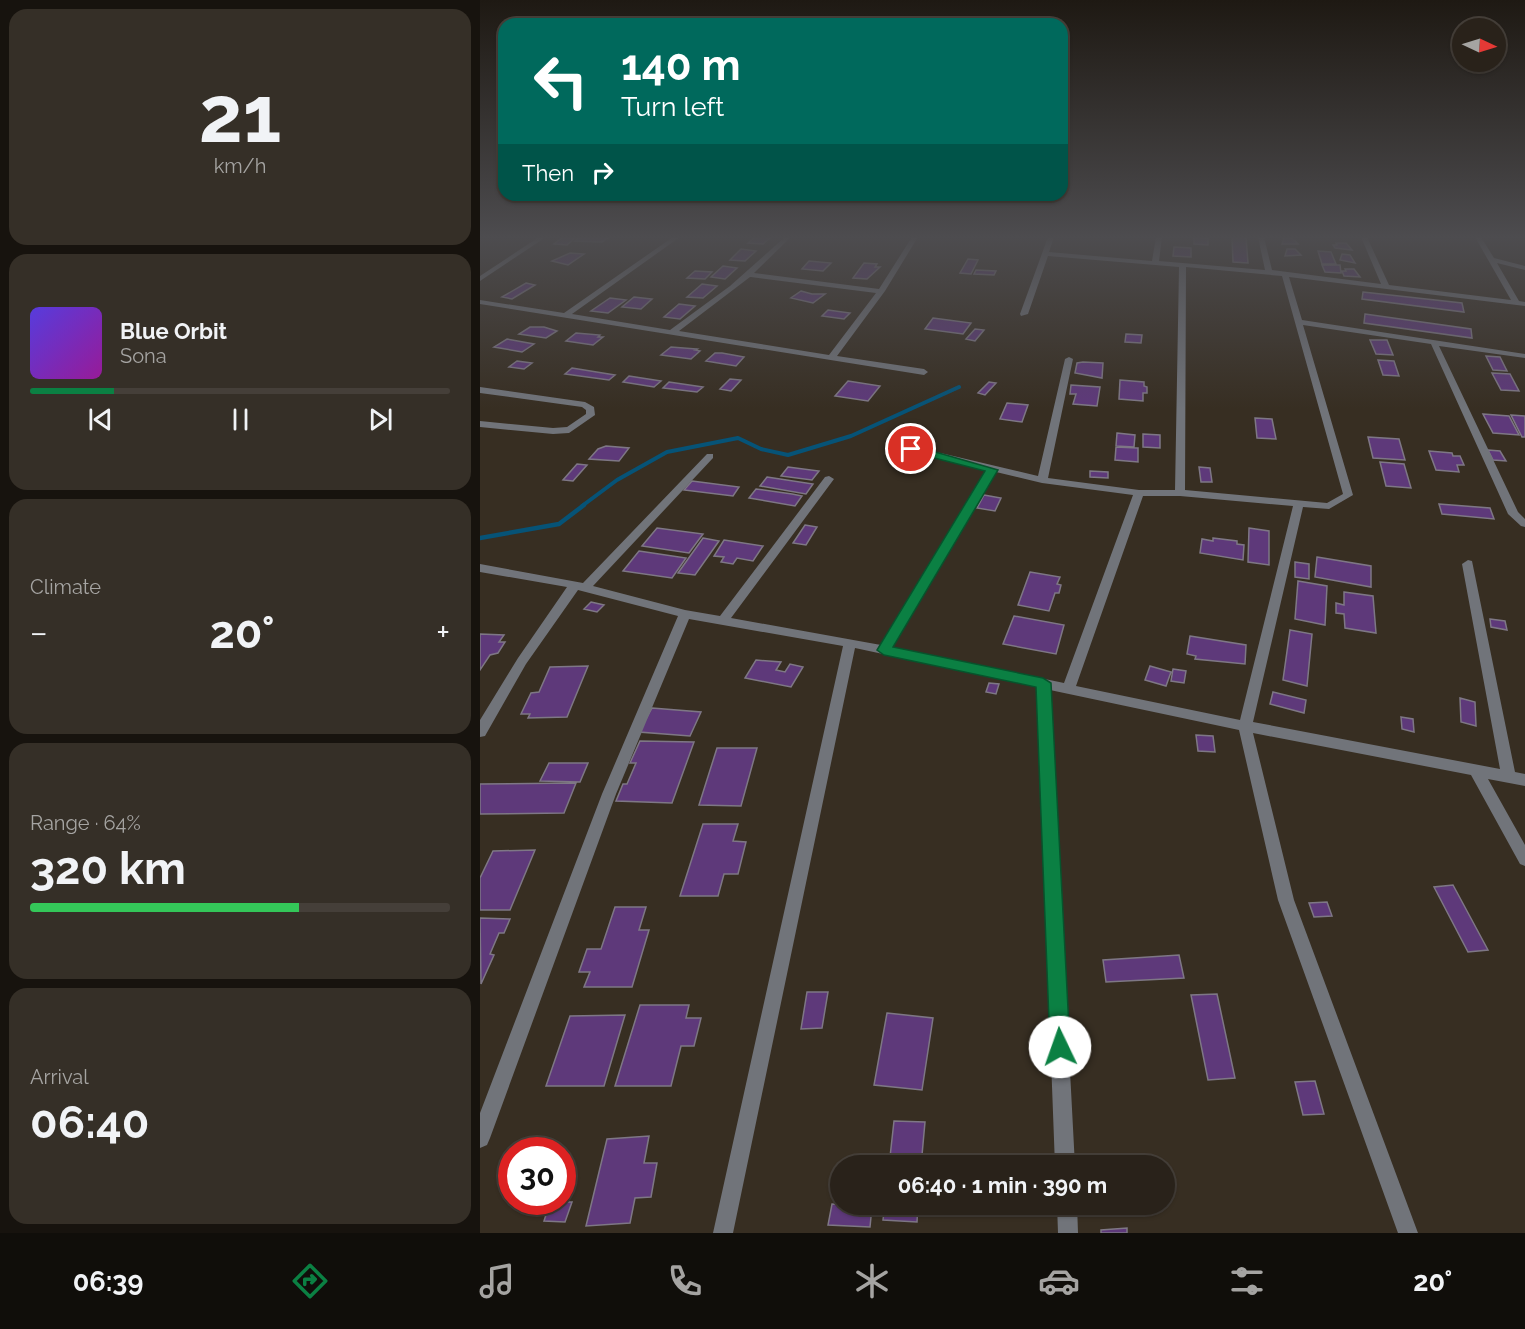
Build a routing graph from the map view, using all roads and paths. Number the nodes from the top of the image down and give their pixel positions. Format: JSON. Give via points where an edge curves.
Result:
{"nodes":[{"id":1,"x":595,"y":295,"type":"edge"},
{"id":2,"x":726,"y":295,"type":"edge"},
{"id":3,"x":878,"y":295,"type":"edge"},
{"id":4,"x":1030,"y":295,"type":"edge"},
{"id":5,"x":1183,"y":295,"type":"edge"},
{"id":6,"x":1290,"y":295,"type":"edge"},
{"id":7,"x":1447,"y":295,"type":"edge"},
{"id":8,"x":1511,"y":295,"type":"edge"},
{"id":9,"x":480,"y":302,"type":"edge"},
{"id":10,"x":1516,"y":303,"type":"junction"},
{"id":11,"x":1525,"y":304,"type":"edge"},
{"id":12,"x":1024,"y":314,"type":"dead end"},
{"id":13,"x":566,"y":315,"type":"junction"},
{"id":14,"x":1298,"y":322,"type":"junction"},
{"id":15,"x":672,"y":332,"type":"junction"},
{"id":16,"x":1434,"y":343,"type":"junction"},
{"id":17,"x":1525,"y":356,"type":"edge"},
{"id":18,"x":831,"y":358,"type":"junction"},
{"id":19,"x":1069,"y":359,"type":"dead end"},
{"id":20,"x":924,"y":372,"type":"dead end"},
{"id":21,"x":480,"y":390,"type":"edge"},
{"id":22,"x":480,"y":424,"type":"edge"},
{"id":23,"x":911,"y":449,"type":"dead end"},
{"id":24,"x":710,"y":456,"type":"dead end"},
{"id":25,"x":992,"y":470,"type":"junction"},
{"id":26,"x":829,"y":478,"type":"dead end"},
{"id":27,"x":1042,"y":480,"type":"junction"},
{"id":28,"x":1139,"y":493,"type":"junction"},
{"id":29,"x":1180,"y":493,"type":"junction"},
{"id":30,"x":1298,"y":505,"type":"junction"},
{"id":31,"x":1525,"y":524,"type":"edge"},
{"id":32,"x":1468,"y":564,"type":"dead end"},
{"id":33,"x":480,"y":568,"type":"edge"},
{"id":34,"x":580,"y":587,"type":"junction"},
{"id":35,"x":685,"y":614,"type":"junction"},
{"id":36,"x":723,"y":620,"type":"junction"},
{"id":37,"x":850,"y":643,"type":"junction"},
{"id":38,"x":884,"y":650,"type":"junction"},
{"id":39,"x":1043,"y":683,"type":"junction"},
{"id":40,"x":1069,"y":688,"type":"junction"},
{"id":41,"x":1245,"y":726,"type":"junction"},
{"id":42,"x":480,"y":732,"type":"edge"},
{"id":43,"x":1476,"y":771,"type":"junction"},
{"id":44,"x":1509,"y":777,"type":"junction"},
{"id":45,"x":1525,"y":780,"type":"edge"},
{"id":46,"x":1525,"y":859,"type":"edge"},
{"id":47,"x":480,"y":1138,"type":"edge"},
{"id":48,"x":1064,"y":1155,"type":"edge"},
{"id":49,"x":1067,"y":1215,"type":"edge"},
{"id":50,"x":723,"y":1233,"type":"edge"},
{"id":51,"x":1068,"y":1233,"type":"edge"},
{"id":52,"x":1408,"y":1233,"type":"edge"}],
"edges":[{"from":1,"to":13,"type":"street"},
{"from":2,"to":15,"type":"street"},
{"from":3,"to":18,"type":"street"},
{"from":4,"to":12,"type":"street"},
{"from":5,"to":29,"type":"street"},
{"from":6,"to":14,"type":"street"},
{"from":7,"to":10,"type":"street"},
{"from":8,"to":10,"type":"street"},
{"from":9,"to":13,"type":"street"},
{"from":10,"to":11,"type":"street"},
{"from":13,"to":15,"type":"street"},
{"from":14,"to":16,"type":"street"},
{"from":14,"to":30,"type":"street","via":[[1348,495],[1329,506]]},
{"from":15,"to":18,"type":"street"},
{"from":16,"to":17,"type":"street"},
{"from":16,"to":31,"type":"street","via":[[1514,514]]},
{"from":18,"to":20,"type":"street"},
{"from":19,"to":27,"type":"street"},
{"from":21,"to":22,"type":"street","via":[[591,409],[590,416],[570,430],[554,432]]},
{"from":23,"to":25,"type":"street"},
{"from":24,"to":34,"type":"street"},
{"from":25,"to":27,"type":"street"},
{"from":25,"to":38,"type":"street"},
{"from":26,"to":36,"type":"street"},
{"from":27,"to":28,"type":"street"},
{"from":28,"to":29,"type":"street"},
{"from":28,"to":40,"type":"street"},
{"from":29,"to":30,"type":"street"},
{"from":30,"to":41,"type":"street"},
{"from":32,"to":44,"type":"street"},
{"from":33,"to":34,"type":"street"},
{"from":34,"to":35,"type":"street"},
{"from":34,"to":42,"type":"street","via":[[522,661]]},
{"from":35,"to":36,"type":"street"},
{"from":35,"to":47,"type":"street","via":[[609,794]]},
{"from":36,"to":37,"type":"street"},
{"from":37,"to":38,"type":"street"},
{"from":37,"to":50,"type":"street"},
{"from":38,"to":39,"type":"street"},
{"from":39,"to":40,"type":"street"},
{"from":39,"to":48,"type":"street"},
{"from":40,"to":41,"type":"street"},
{"from":41,"to":43,"type":"street"},
{"from":41,"to":52,"type":"street","via":[[1286,900]]},
{"from":43,"to":44,"type":"street"},
{"from":43,"to":46,"type":"street"},
{"from":44,"to":45,"type":"street"},
{"from":49,"to":51,"type":"street"}]}
